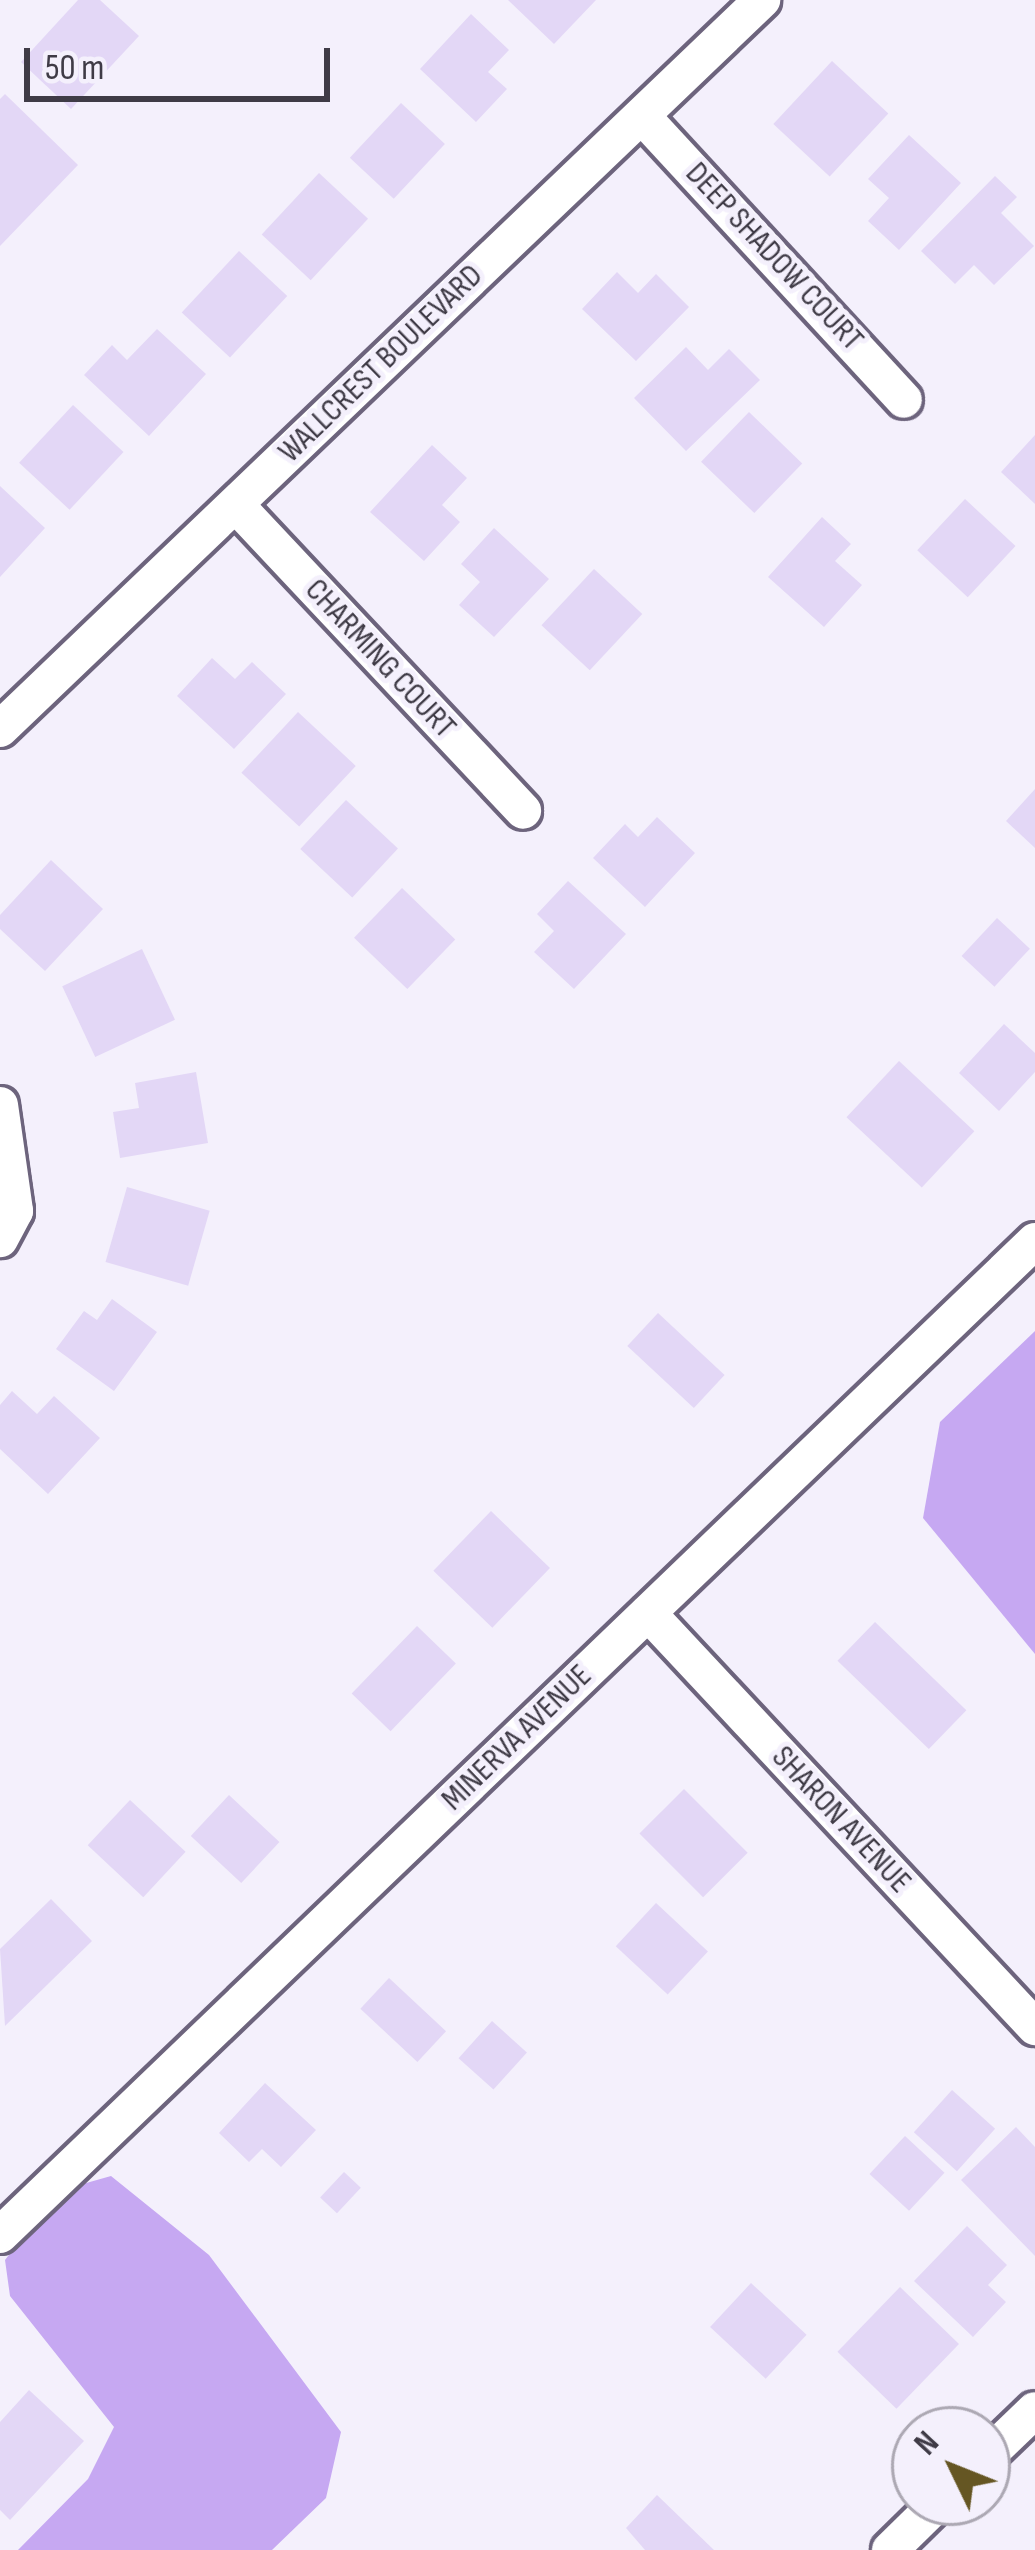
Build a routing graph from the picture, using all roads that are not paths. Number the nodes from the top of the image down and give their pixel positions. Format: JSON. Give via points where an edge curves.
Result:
{"nodes":[{"id":1,"x":763,"y":0,"type":"edge"},
{"id":2,"x":642,"y":116,"type":"junction"},
{"id":3,"x":904,"y":400,"type":"dead end"},
{"id":4,"x":237,"y":506,"type":"junction"},
{"id":5,"x":0,"y":729,"type":"edge"},
{"id":6,"x":523,"y":812,"type":"dead end"},
{"id":7,"x":0,"y":1105,"type":"edge"},
{"id":8,"x":0,"y":1239,"type":"edge"},
{"id":9,"x":1035,"y":1241,"type":"edge"},
{"id":10,"x":648,"y":1612,"type":"junction"},
{"id":11,"x":1035,"y":2027,"type":"edge"},
{"id":12,"x":0,"y":2234,"type":"edge"},
{"id":13,"x":1035,"y":2410,"type":"edge"},
{"id":14,"x":1011,"y":2433,"type":"edge"},
{"id":15,"x":914,"y":2526,"type":"edge"},
{"id":16,"x":890,"y":2550,"type":"edge"}],
"edges":[{"from":1,"to":2,"type":"street","name":"WALLCREST BOULEVARD"},
{"from":2,"to":3,"type":"street","name":"DEEP SHADOW COURT"},
{"from":2,"to":4,"type":"street","name":"WALLCREST BOULEVARD"},
{"from":4,"to":5,"type":"street","name":"WALLCREST BOULEVARD"},
{"from":4,"to":6,"type":"street","name":"CHARMING COURT"},
{"from":7,"to":8,"type":"street","via":[[15,1211]]},
{"from":9,"to":10,"type":"street","name":"MINERVA AVENUE"},
{"from":10,"to":11,"type":"street","name":"SHARON AVENUE"},
{"from":10,"to":12,"type":"street","name":"MINERVA AVENUE"},
{"from":13,"to":14,"type":"street"},
{"from":15,"to":16,"type":"street"}]}
